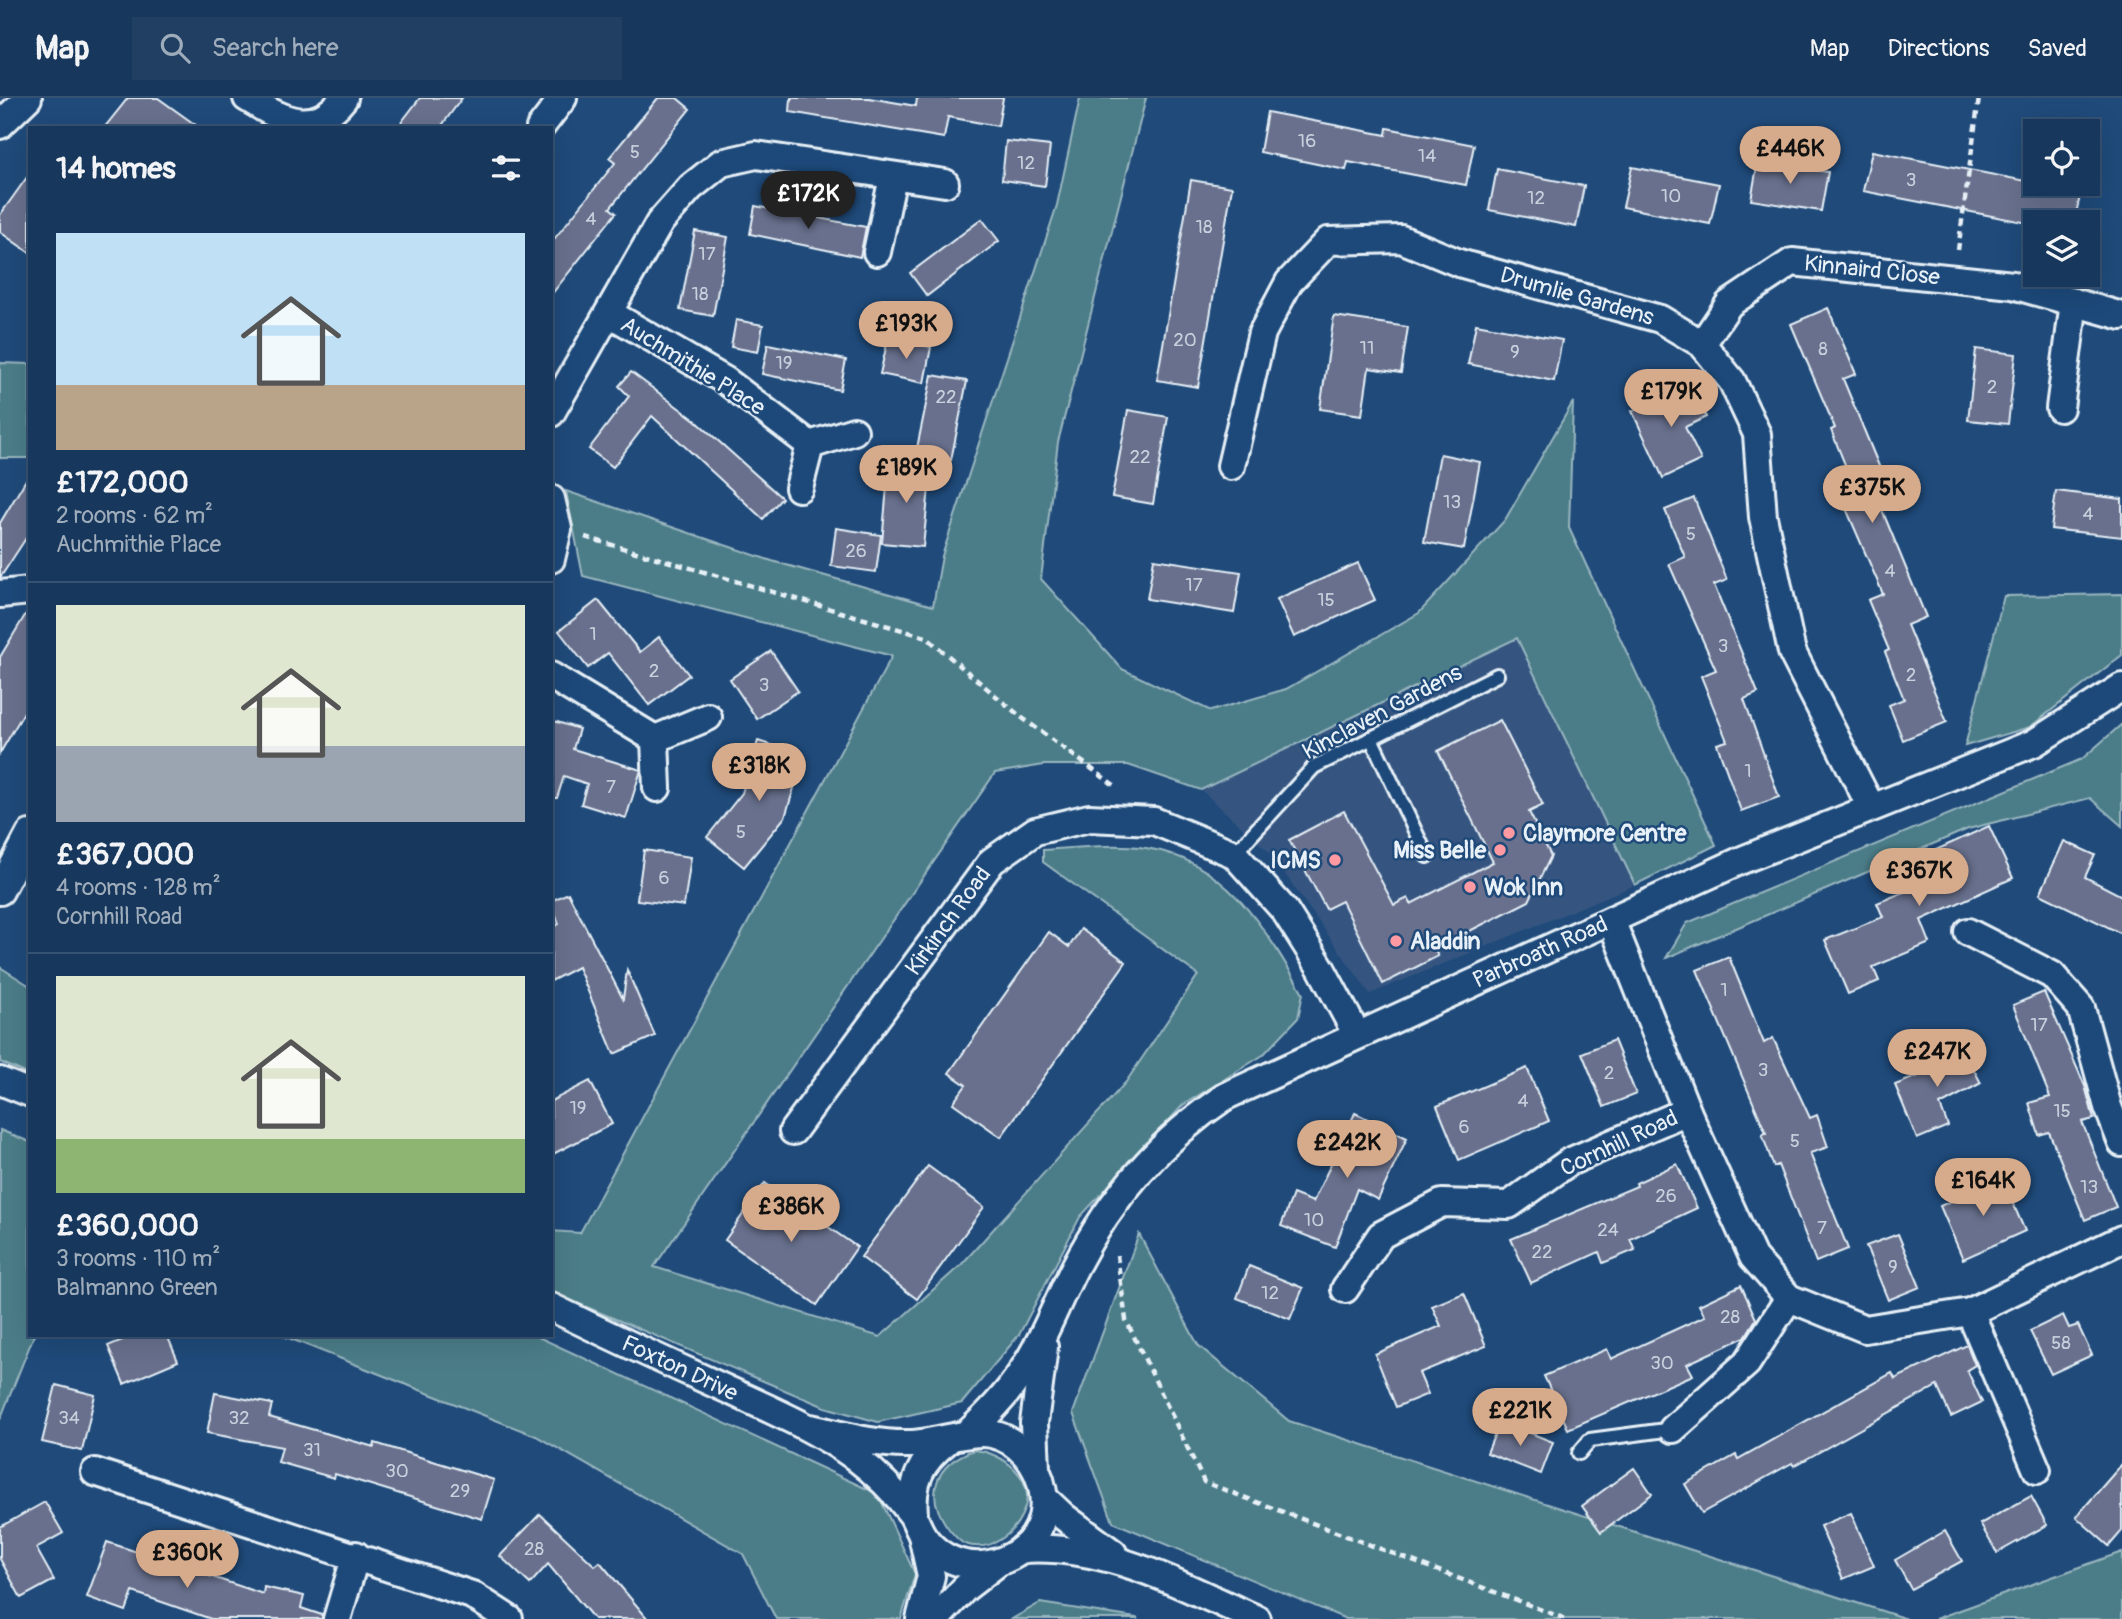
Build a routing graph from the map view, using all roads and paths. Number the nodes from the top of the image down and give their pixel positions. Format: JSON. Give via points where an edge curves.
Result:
{"nodes":[{"id":1,"x":28,"y":98,"type":"edge"},
{"id":2,"x":247,"y":98,"type":"edge"},
{"id":3,"x":344,"y":98,"type":"edge"},
{"id":4,"x":563,"y":98,"type":"edge"},
{"id":5,"x":1979,"y":98,"type":"edge"},
{"id":6,"x":0,"y":125,"type":"edge"},
{"id":7,"x":312,"y":125,"type":"edge"},
{"id":8,"x":542,"y":126,"type":"edge"},
{"id":9,"x":893,"y":177,"type":"junction"},
{"id":10,"x":945,"y":183,"type":"dead end"},
{"id":11,"x":877,"y":253,"type":"dead end"},
{"id":12,"x":1954,"y":279,"type":"junction"},
{"id":13,"x":2074,"y":302,"type":"junction"},
{"id":14,"x":609,"y":313,"type":"junction"},
{"id":15,"x":2122,"y":316,"type":"edge"},
{"id":16,"x":1702,"y":344,"type":"junction"},
{"id":17,"x":2060,"y":408,"type":"dead end"},
{"id":18,"x":553,"y":410,"type":"edge"},
{"id":19,"x":854,"y":431,"type":"dead end"},
{"id":20,"x":810,"y":445,"type":"junction"},
{"id":21,"x":1231,"y":466,"type":"dead end"},
{"id":22,"x":799,"y":488,"type":"dead end"},
{"id":23,"x":553,"y":508,"type":"edge"},
{"id":24,"x":558,"y":529,"type":"junction"},
{"id":25,"x":553,"y":550,"type":"edge"},
{"id":26,"x":28,"y":591,"type":"edge"},
{"id":27,"x":0,"y":594,"type":"edge"},
{"id":28,"x":1497,"y":675,"type":"dead end"},
{"id":29,"x":553,"y":677,"type":"edge"},
{"id":30,"x":2122,"y":687,"type":"edge"},
{"id":31,"x":708,"y":717,"type":"dead end"},
{"id":32,"x":1371,"y":738,"type":"junction"},
{"id":33,"x":655,"y":739,"type":"junction"},
{"id":34,"x":657,"y":788,"type":"dead end"},
{"id":35,"x":1120,"y":789,"type":"dead end"},
{"id":36,"x":1871,"y":807,"type":"junction"},
{"id":37,"x":28,"y":838,"type":"edge"},
{"id":38,"x":1234,"y":853,"type":"junction"},
{"id":39,"x":1427,"y":856,"type":"dead end"},
{"id":40,"x":0,"y":891,"type":"edge"},
{"id":41,"x":1611,"y":920,"type":"junction"},
{"id":42,"x":1968,"y":932,"type":"dead end"},
{"id":43,"x":1357,"y":1035,"type":"junction"},
{"id":44,"x":0,"y":1082,"type":"edge"},
{"id":45,"x":28,"y":1092,"type":"edge"},
{"id":46,"x":1687,"y":1111,"type":"junction"},
{"id":47,"x":793,"y":1132,"type":"dead end"},
{"id":48,"x":2122,"y":1143,"type":"edge"},
{"id":49,"x":1111,"y":1207,"type":"junction"},
{"id":50,"x":2122,"y":1239,"type":"edge"},
{"id":51,"x":1345,"y":1289,"type":"dead end"},
{"id":52,"x":1789,"y":1298,"type":"junction"},
{"id":53,"x":553,"y":1308,"type":"edge"},
{"id":54,"x":1970,"y":1312,"type":"junction"},
{"id":55,"x":1047,"y":1324,"type":"junction"},
{"id":56,"x":810,"y":1428,"type":"junction"},
{"id":57,"x":1673,"y":1429,"type":"joint"},
{"id":58,"x":958,"y":1437,"type":"junction"},
{"id":59,"x":1578,"y":1453,"type":"dead end"},
{"id":60,"x":1036,"y":1469,"type":"junction"},
{"id":61,"x":2038,"y":1470,"type":"dead end"},
{"id":62,"x":95,"y":1472,"type":"dead end"},
{"id":63,"x":1045,"y":1499,"type":"junction"},
{"id":64,"x":918,"y":1526,"type":"junction"},
{"id":65,"x":1022,"y":1549,"type":"junction"},
{"id":66,"x":356,"y":1555,"type":"junction"},
{"id":67,"x":1126,"y":1562,"type":"junction"},
{"id":68,"x":996,"y":1564,"type":"junction"},
{"id":69,"x":337,"y":1619,"type":"edge"},
{"id":70,"x":509,"y":1619,"type":"edge"},
{"id":71,"x":920,"y":1619,"type":"edge"},
{"id":72,"x":936,"y":1619,"type":"edge"},
{"id":73,"x":1258,"y":1619,"type":"edge"},
{"id":74,"x":1566,"y":1619,"type":"edge"}],
"edges":[{"from":1,"to":6,"type":"street"},
{"from":2,"to":7,"type":"street","via":[[292,121]]},
{"from":3,"to":7,"type":"street","via":[[332,114]]},
{"from":4,"to":8,"type":"street"},
{"from":5,"to":12,"type":"path"},
{"from":9,"to":10,"type":"street","name":"Auchmithie Place"},
{"from":9,"to":11,"type":"street"},
{"from":9,"to":14,"type":"street","name":"Auchmithie Place","via":[[756,155],[721,163],[691,187],[660,222]]},
{"from":12,"to":13,"type":"street","name":"Kinnaird Close","via":[[2013,285]]},
{"from":12,"to":16,"type":"street","name":"Kinnaird Close","via":[[1792,262],[1729,304]]},
{"from":13,"to":15,"type":"street","name":"Kinnaird Close"},
{"from":13,"to":17,"type":"street"},
{"from":14,"to":18,"type":"street","name":"Auchmithie Place"},
{"from":14,"to":20,"type":"street","name":"Auchmithie Place","via":[[726,381]]},
{"from":16,"to":21,"type":"street","name":"Drumlie Gardens","via":[[1660,319],[1459,263],[1401,239],[1328,241],[1289,282],[1262,333]]},
{"from":16,"to":36,"type":"street","name":"Drumlie Gardens","via":[[1732,381],[1757,434],[1763,517],[1792,652]]},
{"from":19,"to":20,"type":"street"},
{"from":20,"to":22,"type":"street"},
{"from":23,"to":24,"type":"street"},
{"from":24,"to":25,"type":"street"},
{"from":24,"to":35,"type":"path","via":[[926,637],[1021,717]]},
{"from":26,"to":27,"type":"street"},
{"from":28,"to":32,"type":"lane","name":"Kinclaven Gardens"},
{"from":29,"to":33,"type":"street"},
{"from":30,"to":36,"type":"street","name":"Parbroath Road","via":[[2034,743]]},
{"from":31,"to":33,"type":"street"},
{"from":32,"to":38,"type":"lane","name":"Kinclaven Gardens","via":[[1314,767]]},
{"from":32,"to":39,"type":"lane"},
{"from":33,"to":34,"type":"street"},
{"from":36,"to":41,"type":"street","name":"Parbroath Road"},
{"from":37,"to":40,"type":"street"},
{"from":38,"to":43,"type":"street","name":"Kirkinch Road","via":[[1285,911]]},
{"from":38,"to":47,"type":"street","name":"Kirkinch Road","via":[[1154,821],[1089,818],[1035,831],[992,861]]},
{"from":41,"to":43,"type":"street","name":"Parbroath Road"},
{"from":41,"to":46,"type":"street","name":"Cornhill Road"},
{"from":42,"to":48,"type":"street","via":[[2052,975],[2081,1007]]},
{"from":43,"to":49,"type":"street","name":"Parbroath Road","via":[[1226,1096],[1190,1120],[1150,1157]]},
{"from":44,"to":45,"type":"street"},
{"from":46,"to":51,"type":"street","name":"Cornhill Road","via":[[1569,1162],[1509,1205],[1442,1203],[1430,1209],[1381,1235]]},
{"from":46,"to":52,"type":"street","name":"Cornhill Road","via":[[1753,1257]]},
{"from":49,"to":55,"type":"street","name":"Parbroath Road"},
{"from":49,"to":74,"type":"path","via":[[1125,1320],[1204,1482]]},
{"from":50,"to":54,"type":"street","name":"Cornhill Road"},
{"from":52,"to":54,"type":"street","name":"Cornhill Road","via":[[1865,1329]]},
{"from":52,"to":57,"type":"street","via":[[1746,1363]]},
{"from":53,"to":56,"type":"street","name":"Foxton Drive"},
{"from":54,"to":61,"type":"street"},
{"from":55,"to":58,"type":"street","name":"Parbroath Road","via":[[1023,1371],[999,1403]]},
{"from":55,"to":60,"type":"street","name":"Parbroath Road","via":[[1034,1423]]},
{"from":56,"to":58,"type":"street","name":"Foxton Drive","via":[[897,1443]]},
{"from":56,"to":64,"type":"street","name":"Foxton Drive","via":[[855,1457],[892,1489]]},
{"from":57,"to":59,"type":"lane","via":[[1590,1440]]},
{"from":58,"to":60,"type":"street","name":"Foxton Drive","via":[[991,1434],[1013,1442]]},
{"from":58,"to":64,"type":"street","via":[[929,1455],[916,1474],[912,1495]]},
{"from":60,"to":63,"type":"street","name":"Foxton Drive"},
{"from":62,"to":66,"type":"street"},
{"from":63,"to":65,"type":"street","via":[[1041,1522]]},
{"from":63,"to":67,"type":"street"},
{"from":64,"to":68,"type":"street","name":"Foxton Drive","via":[[936,1551],[954,1562]]},
{"from":64,"to":71,"type":"street","via":[[930,1576]]},
{"from":65,"to":67,"type":"street","via":[[1081,1550]]},
{"from":65,"to":68,"type":"street"},
{"from":66,"to":69,"type":"street"},
{"from":66,"to":70,"type":"street","via":[[472,1595]]},
{"from":67,"to":73,"type":"street"},
{"from":68,"to":72,"type":"street"}]}
